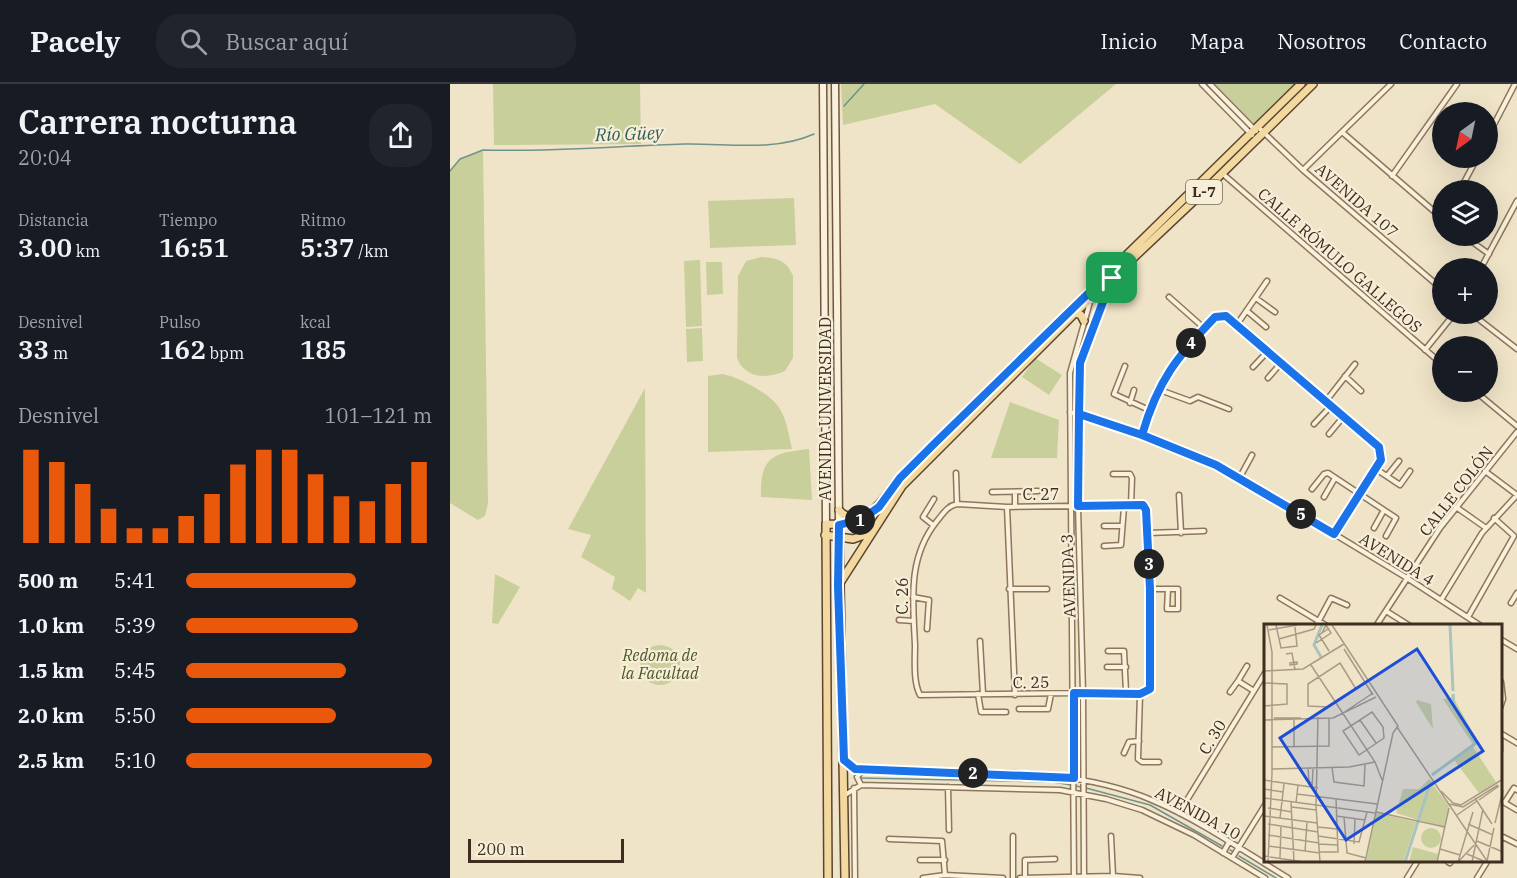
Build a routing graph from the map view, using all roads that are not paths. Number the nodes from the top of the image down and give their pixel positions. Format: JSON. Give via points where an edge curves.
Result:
{"nodes":[{"id":1,"x":823,"y":84,"type":"edge"},
{"id":2,"x":835,"y":84,"type":"edge"},
{"id":3,"x":1202,"y":84,"type":"edge"},
{"id":4,"x":1210,"y":84,"type":"edge"},
{"id":5,"x":1301,"y":84,"type":"edge"},
{"id":6,"x":1312,"y":84,"type":"edge"},
{"id":7,"x":1391,"y":84,"type":"edge"},
{"id":8,"x":1457,"y":84,"type":"edge"},
{"id":9,"x":1514,"y":86,"type":"edge"},
{"id":10,"x":1217,"y":91,"type":"junction"},
{"id":11,"x":1213,"y":95,"type":"junction"},
{"id":12,"x":1498,"y":117,"type":"edge"},
{"id":13,"x":1254,"y":129,"type":"junction"},
{"id":14,"x":1342,"y":132,"type":"junction"},
{"id":15,"x":1260,"y":136,"type":"junction"},
{"id":16,"x":1303,"y":170,"type":"junction"},
{"id":17,"x":1222,"y":173,"type":"junction"},
{"id":18,"x":1392,"y":176,"type":"junction"},
{"id":19,"x":825,"y":188,"type":"junction"},
{"id":20,"x":836,"y":189,"type":"junction"},
{"id":21,"x":1517,"y":201,"type":"edge"},
{"id":22,"x":1432,"y":210,"type":"edge"},
{"id":23,"x":1478,"y":246,"type":"edge"},
{"id":24,"x":1489,"y":254,"type":"junction"},
{"id":25,"x":1487,"y":258,"type":"edge"},
{"id":26,"x":1112,"y":278,"type":"junction"},
{"id":27,"x":1102,"y":280,"type":"junction"},
{"id":28,"x":1268,"y":281,"type":"dead end"},
{"id":29,"x":1432,"y":281,"type":"edge"},
{"id":30,"x":1092,"y":297,"type":"junction"},
{"id":31,"x":1169,"y":297,"type":"dead end"},
{"id":32,"x":1257,"y":299,"type":"junction"},
{"id":33,"x":1247,"y":311,"type":"junction"},
{"id":34,"x":1275,"y":312,"type":"dead end"},
{"id":35,"x":1075,"y":313,"type":"junction"},
{"id":36,"x":1084,"y":321,"type":"junction"},
{"id":37,"x":1238,"y":323,"type":"junction"},
{"id":38,"x":1446,"y":324,"type":"edge"},
{"id":39,"x":1485,"y":324,"type":"edge"},
{"id":40,"x":1266,"y":327,"type":"dead end"},
{"id":41,"x":1204,"y":328,"type":"junction"},
{"id":42,"x":1517,"y":349,"type":"edge"},
{"id":43,"x":1269,"y":350,"type":"junction"},
{"id":44,"x":1425,"y":350,"type":"junction"},
{"id":45,"x":1432,"y":356,"type":"edge"},
{"id":46,"x":1282,"y":362,"type":"junction"},
{"id":47,"x":1355,"y":364,"type":"dead end"},
{"id":48,"x":1125,"y":366,"type":"dead end"},
{"id":49,"x":1254,"y":367,"type":"dead end"},
{"id":50,"x":1345,"y":376,"type":"junction"},
{"id":51,"x":1268,"y":378,"type":"dead end"},
{"id":52,"x":1157,"y":389,"type":"junction"},
{"id":53,"x":1134,"y":390,"type":"dead end"},
{"id":54,"x":1361,"y":391,"type":"dead end"},
{"id":55,"x":1326,"y":401,"type":"junction"},
{"id":56,"x":1130,"y":402,"type":"junction"},
{"id":57,"x":1488,"y":402,"type":"edge"},
{"id":58,"x":1331,"y":406,"type":"junction"},
{"id":59,"x":1229,"y":409,"type":"dead end"},
{"id":60,"x":1149,"y":410,"type":"junction"},
{"id":61,"x":1070,"y":412,"type":"junction"},
{"id":62,"x":1079,"y":414,"type":"junction"},
{"id":63,"x":1344,"y":416,"type":"junction"},
{"id":64,"x":1314,"y":424,"type":"dead end"},
{"id":65,"x":1517,"y":426,"type":"edge"},
{"id":66,"x":1517,"y":432,"type":"edge"},
{"id":67,"x":1329,"y":434,"type":"dead end"},
{"id":68,"x":1142,"y":435,"type":"junction"},
{"id":69,"x":1252,"y":455,"type":"dead end"},
{"id":70,"x":1399,"y":461,"type":"dead end"},
{"id":71,"x":1376,"y":469,"type":"junction"},
{"id":72,"x":1410,"y":471,"type":"dead end"},
{"id":73,"x":1485,"y":471,"type":"junction"},
{"id":74,"x":956,"y":473,"type":"dead end"},
{"id":75,"x":1113,"y":474,"type":"dead end"},
{"id":76,"x":1387,"y":476,"type":"junction"},
{"id":77,"x":1240,"y":477,"type":"junction"},
{"id":78,"x":1335,"y":478,"type":"junction"},
{"id":79,"x":1312,"y":489,"type":"dead end"},
{"id":80,"x":1038,"y":491,"type":"dead end"},
{"id":81,"x":992,"y":492,"type":"dead end"},
{"id":82,"x":1015,"y":492,"type":"junction"},
{"id":83,"x":1359,"y":494,"type":"junction"},
{"id":84,"x":1179,"y":495,"type":"dead end"},
{"id":85,"x":1517,"y":495,"type":"edge"},
{"id":86,"x":1324,"y":497,"type":"dead end"},
{"id":87,"x":934,"y":498,"type":"dead end"},
{"id":88,"x":957,"y":504,"type":"junction"},
{"id":89,"x":1131,"y":505,"type":"junction"},
{"id":90,"x":1015,"y":506,"type":"junction"},
{"id":91,"x":1069,"y":506,"type":"junction"},
{"id":92,"x":1078,"y":506,"type":"junction"},
{"id":93,"x":1007,"y":507,"type":"junction"},
{"id":94,"x":1124,"y":507,"type":"junction"},
{"id":95,"x":1456,"y":507,"type":"junction"},
{"id":96,"x":946,"y":509,"type":"joint"},
{"id":97,"x":839,"y":510,"type":"junction"},
{"id":98,"x":1384,"y":510,"type":"junction"},
{"id":99,"x":870,"y":514,"type":"junction"},
{"id":100,"x":1494,"y":518,"type":"junction"},
{"id":101,"x":826,"y":524,"type":"junction"},
{"id":102,"x":839,"y":525,"type":"junction"},
{"id":103,"x":933,"y":525,"type":"junction"},
{"id":104,"x":1104,"y":526,"type":"dead end"},
{"id":105,"x":1122,"y":526,"type":"junction"},
{"id":106,"x":1374,"y":528,"type":"dead end"},
{"id":107,"x":1486,"y":528,"type":"junction"},
{"id":108,"x":1204,"y":531,"type":"dead end"},
{"id":109,"x":870,"y":533,"type":"junction"},
{"id":110,"x":1148,"y":533,"type":"junction"},
{"id":111,"x":1181,"y":533,"type":"junction"},
{"id":112,"x":1334,"y":534,"type":"junction"},
{"id":113,"x":825,"y":535,"type":"junction"},
{"id":114,"x":1386,"y":536,"type":"dead end"},
{"id":115,"x":839,"y":537,"type":"junction"},
{"id":116,"x":1104,"y":546,"type":"dead end"},
{"id":117,"x":1407,"y":578,"type":"junction"},
{"id":118,"x":838,"y":586,"type":"junction"},
{"id":119,"x":1010,"y":589,"type":"junction"},
{"id":120,"x":1150,"y":589,"type":"junction"},
{"id":121,"x":1168,"y":589,"type":"junction"},
{"id":122,"x":1047,"y":590,"type":"dead end"},
{"id":123,"x":1517,"y":593,"type":"edge"},
{"id":124,"x":913,"y":597,"type":"junction"},
{"id":125,"x":1280,"y":598,"type":"dead end"},
{"id":126,"x":1441,"y":600,"type":"junction"},
{"id":127,"x":1510,"y":603,"type":"dead end"},
{"id":128,"x":1347,"y":604,"type":"dead end"},
{"id":129,"x":1386,"y":611,"type":"junction"},
{"id":130,"x":1468,"y":617,"type":"junction"},
{"id":131,"x":899,"y":620,"type":"dead end"},
{"id":132,"x":914,"y":621,"type":"junction"},
{"id":133,"x":1318,"y":624,"type":"edge"},
{"id":134,"x":1377,"y":624,"type":"edge"},
{"id":135,"x":1407,"y":624,"type":"edge"},
{"id":136,"x":1477,"y":624,"type":"edge"},
{"id":137,"x":927,"y":629,"type":"dead end"},
{"id":138,"x":1502,"y":640,"type":"edge"},
{"id":139,"x":980,"y":641,"type":"dead end"},
{"id":140,"x":1517,"y":649,"type":"edge"},
{"id":141,"x":1107,"y":651,"type":"dead end"},
{"id":142,"x":1247,"y":666,"type":"dead end"},
{"id":143,"x":1107,"y":667,"type":"dead end"},
{"id":144,"x":1126,"y":667,"type":"junction"},
{"id":145,"x":1264,"y":675,"type":"edge"},
{"id":146,"x":1238,"y":681,"type":"junction"},
{"id":147,"x":918,"y":691,"type":"joint"},
{"id":148,"x":1254,"y":691,"type":"junction"},
{"id":149,"x":1126,"y":692,"type":"junction"},
{"id":150,"x":1230,"y":692,"type":"dead end"},
{"id":151,"x":1074,"y":693,"type":"junction"},
{"id":152,"x":1083,"y":693,"type":"junction"},
{"id":153,"x":980,"y":694,"type":"junction"},
{"id":154,"x":1051,"y":694,"type":"junction"},
{"id":155,"x":1140,"y":694,"type":"junction"},
{"id":156,"x":1015,"y":695,"type":"junction"},
{"id":157,"x":1019,"y":709,"type":"dead end"},
{"id":158,"x":1005,"y":712,"type":"dead end"},
{"id":159,"x":1502,"y":734,"type":"edge"},
{"id":160,"x":1138,"y":741,"type":"junction"},
{"id":161,"x":1517,"y":743,"type":"edge"},
{"id":162,"x":1124,"y":753,"type":"dead end"},
{"id":163,"x":844,"y":760,"type":"junction"},
{"id":164,"x":1159,"y":762,"type":"dead end"},
{"id":165,"x":862,"y":771,"type":"junction"},
{"id":166,"x":1074,"y":778,"type":"junction"},
{"id":167,"x":1083,"y":780,"type":"junction"},
{"id":168,"x":861,"y":785,"type":"junction"},
{"id":169,"x":948,"y":787,"type":"junction"},
{"id":170,"x":854,"y":788,"type":"junction"},
{"id":171,"x":1517,"y":790,"type":"edge"},
{"id":172,"x":1075,"y":793,"type":"junction"},
{"id":173,"x":1083,"y":795,"type":"junction"},
{"id":174,"x":844,"y":796,"type":"junction"},
{"id":175,"x":1503,"y":801,"type":"edge"},
{"id":176,"x":1264,"y":807,"type":"edge"},
{"id":177,"x":1517,"y":810,"type":"edge"},
{"id":178,"x":1179,"y":813,"type":"junction"},
{"id":179,"x":949,"y":830,"type":"dead end"},
{"id":180,"x":1013,"y":836,"type":"dead end"},
{"id":181,"x":1111,"y":836,"type":"dead end"},
{"id":182,"x":1502,"y":838,"type":"edge"},
{"id":183,"x":889,"y":839,"type":"dead end"},
{"id":184,"x":1229,"y":842,"type":"junction"},
{"id":185,"x":1517,"y":844,"type":"edge"},
{"id":186,"x":1239,"y":848,"type":"junction"},
{"id":187,"x":1223,"y":853,"type":"junction"},
{"id":188,"x":1232,"y":858,"type":"junction"},
{"id":189,"x":1055,"y":859,"type":"dead end"},
{"id":190,"x":920,"y":860,"type":"dead end"},
{"id":191,"x":945,"y":860,"type":"junction"},
{"id":192,"x":1416,"y":863,"type":"edge"},
{"id":193,"x":1486,"y":863,"type":"edge"},
{"id":194,"x":945,"y":875,"type":"junction"},
{"id":195,"x":1113,"y":876,"type":"junction"},
{"id":196,"x":960,"y":877,"type":"edge"},
{"id":197,"x":1074,"y":877,"type":"edge"},
{"id":198,"x":1084,"y":877,"type":"edge"},
{"id":199,"x":1105,"y":877,"type":"edge"},
{"id":200,"x":828,"y":878,"type":"edge"},
{"id":201,"x":845,"y":878,"type":"edge"},
{"id":202,"x":855,"y":878,"type":"edge"},
{"id":203,"x":923,"y":878,"type":"edge"},
{"id":204,"x":1003,"y":878,"type":"edge"},
{"id":205,"x":1013,"y":878,"type":"edge"},
{"id":206,"x":1020,"y":878,"type":"edge"},
{"id":207,"x":1025,"y":878,"type":"edge"},
{"id":208,"x":1039,"y":878,"type":"edge"},
{"id":209,"x":1140,"y":878,"type":"edge"},
{"id":210,"x":1264,"y":878,"type":"edge"},
{"id":211,"x":1288,"y":878,"type":"edge"},
{"id":212,"x":1407,"y":878,"type":"edge"},
{"id":213,"x":1478,"y":878,"type":"edge"}],
"edges":[{"from":1,"to":19,"type":"street","name":"AVENIDA UNIVERSIDAD"},
{"from":2,"to":20,"type":"street","name":"AVENIDA UNIVERSIDAD"},
{"from":3,"to":11,"type":"street"},
{"from":4,"to":10,"type":"street"},
{"from":5,"to":13,"type":"main road","number":"L-7"},
{"from":6,"to":15,"type":"main road","number":"L-7"},
{"from":7,"to":14,"type":"street"},
{"from":8,"to":18,"type":"street"},
{"from":9,"to":12,"type":"street"},
{"from":10,"to":11,"type":"street"},
{"from":10,"to":13,"type":"street"},
{"from":11,"to":13,"type":"street"},
{"from":13,"to":15,"type":"street"},
{"from":13,"to":15,"type":"street","name":"AVENIDA 107"},
{"from":13,"to":27,"type":"main road","number":"L-7"},
{"from":14,"to":16,"type":"street"},
{"from":14,"to":18,"type":"street"},
{"from":15,"to":16,"type":"street","name":"AVENIDA 107"},
{"from":15,"to":17,"type":"main road","number":"L-7"},
{"from":16,"to":29,"type":"street","name":"AVENIDA 107"},
{"from":17,"to":26,"type":"main road","number":"L-7"},
{"from":17,"to":44,"type":"street","name":"CALLE RÓMULO GALLEGOS"},
{"from":18,"to":22,"type":"street"},
{"from":19,"to":20,"type":"street"},
{"from":19,"to":101,"type":"street","name":"AVENIDA UNIVERSIDAD"},
{"from":20,"to":97,"type":"street","name":"AVENIDA UNIVERSIDAD"},
{"from":21,"to":24,"type":"street"},
{"from":23,"to":24,"type":"street"},
{"from":24,"to":25,"type":"street"},
{"from":26,"to":30,"type":"main road","number":"L-7"},
{"from":26,"to":62,"type":"street","name":"AVENIDA 3","via":[[1080,363]]},
{"from":27,"to":30,"type":"street","name":"AVENIDA 3"},
{"from":27,"to":99,"type":"main road","number":"L-7","via":[[933,445]]},
{"from":28,"to":32,"type":"street"},
{"from":30,"to":35,"type":"main road","number":"L-7"},
{"from":30,"to":36,"type":"street","name":"AVENIDA 3"},
{"from":31,"to":41,"type":"street"},
{"from":32,"to":33,"type":"street"},
{"from":32,"to":34,"type":"street"},
{"from":33,"to":37,"type":"street"},
{"from":33,"to":40,"type":"street"},
{"from":35,"to":36,"type":"main road"},
{"from":35,"to":109,"type":"main road","number":"L-7","via":[[902,486]]},
{"from":36,"to":61,"type":"street","name":"AVENIDA 3","via":[[1070,373]]},
{"from":37,"to":41,"type":"street","via":[[1220,315]]},
{"from":37,"to":43,"type":"street"},
{"from":38,"to":44,"type":"street"},
{"from":39,"to":42,"type":"street"},
{"from":41,"to":52,"type":"street"},
{"from":43,"to":46,"type":"street"},
{"from":43,"to":49,"type":"street"},
{"from":44,"to":45,"type":"street","name":"CALLE RÓMULO GALLEGOS"},
{"from":46,"to":51,"type":"street"},
{"from":46,"to":55,"type":"street"},
{"from":47,"to":50,"type":"street"},
{"from":48,"to":56,"type":"street","via":[[1114,394]]},
{"from":50,"to":54,"type":"street"},
{"from":50,"to":55,"type":"street"},
{"from":52,"to":59,"type":"street","via":[[1190,401],[1198,397]]},
{"from":52,"to":60,"type":"street"},
{"from":53,"to":56,"type":"street"},
{"from":55,"to":58,"type":"street"},
{"from":56,"to":60,"type":"street"},
{"from":57,"to":65,"type":"street"},
{"from":58,"to":63,"type":"street"},
{"from":58,"to":64,"type":"street"},
{"from":60,"to":68,"type":"street"},
{"from":61,"to":62,"type":"street","name":"AVENIDA 4"},
{"from":61,"to":91,"type":"street","name":"AVENIDA 3"},
{"from":62,"to":68,"type":"street","name":"AVENIDA 4"},
{"from":62,"to":92,"type":"street","name":"AVENIDA 3"},
{"from":63,"to":67,"type":"street"},
{"from":63,"to":71,"type":"street","via":[[1379,447],[1381,460]]},
{"from":66,"to":73,"type":"street","name":"CALLE COLÓN"},
{"from":68,"to":77,"type":"street","name":"AVENIDA 4"},
{"from":69,"to":77,"type":"street"},
{"from":70,"to":76,"type":"street"},
{"from":71,"to":76,"type":"street"},
{"from":71,"to":83,"type":"street"},
{"from":72,"to":76,"type":"street","via":[[1400,485]]},
{"from":73,"to":85,"type":"street"},
{"from":73,"to":95,"type":"street","name":"CALLE COLÓN"},
{"from":74,"to":88,"type":"street"},
{"from":75,"to":89,"type":"street","via":[[1130,474]]},
{"from":77,"to":112,"type":"street","name":"AVENIDA 4"},
{"from":78,"to":79,"type":"street","via":[[1326,473]]},
{"from":78,"to":83,"type":"street"},
{"from":78,"to":86,"type":"street"},
{"from":80,"to":82,"type":"street"},
{"from":81,"to":82,"type":"street"},
{"from":82,"to":90,"type":"street"},
{"from":83,"to":98,"type":"street"},
{"from":83,"to":112,"type":"street"},
{"from":84,"to":111,"type":"street"},
{"from":85,"to":100,"type":"street"},
{"from":87,"to":103,"type":"street","via":[[923,517]]},
{"from":88,"to":93,"type":"street","name":"C. 27"},
{"from":88,"to":96,"type":"street","name":"C. 27"},
{"from":89,"to":94,"type":"street","name":"C. 27"},
{"from":89,"to":110,"type":"street","name":"C. 27","via":[[1143,505]]},
{"from":90,"to":91,"type":"street","name":"C. 27"},
{"from":90,"to":93,"type":"street","name":"C. 27"},
{"from":91,"to":92,"type":"street","name":"C. 27"},
{"from":91,"to":151,"type":"street","name":"AVENIDA 3"},
{"from":92,"to":94,"type":"street","name":"C. 27"},
{"from":92,"to":152,"type":"street","name":"AVENIDA 3"},
{"from":93,"to":119,"type":"street"},
{"from":94,"to":105,"type":"street"},
{"from":95,"to":107,"type":"street"},
{"from":95,"to":117,"type":"street","name":"CALLE COLÓN"},
{"from":96,"to":103,"type":"street","name":"C. 26"},
{"from":97,"to":99,"type":"main road","via":[[850,518]]},
{"from":97,"to":102,"type":"street","name":"AVENIDA UNIVERSIDAD"},
{"from":98,"to":106,"type":"street"},
{"from":98,"to":114,"type":"street","via":[[1396,518]]},
{"from":99,"to":102,"type":"main road","number":"L-7"},
{"from":100,"to":107,"type":"street"},
{"from":100,"to":130,"type":"street","via":[[1514,536]]},
{"from":101,"to":102,"type":"main road","number":"L-7"},
{"from":101,"to":113,"type":"main road","name":"AVENIDA UNIVERSIDAD"},
{"from":102,"to":115,"type":"main road","name":"AVENIDA UNIVERSIDAD"},
{"from":103,"to":124,"type":"street","name":"C. 26","via":[[916,559]]},
{"from":104,"to":105,"type":"street"},
{"from":105,"to":116,"type":"street","via":[[1121,545]]},
{"from":107,"to":126,"type":"street"},
{"from":108,"to":111,"type":"street"},
{"from":109,"to":115,"type":"main road"},
{"from":109,"to":118,"type":"main road"},
{"from":110,"to":111,"type":"street"},
{"from":110,"to":120,"type":"street"},
{"from":112,"to":117,"type":"street","name":"AVENIDA 4"},
{"from":113,"to":115,"type":"main road"},
{"from":113,"to":200,"type":"main road","name":"AVENIDA UNIVERSIDAD"},
{"from":115,"to":118,"type":"main road","name":"AVENIDA UNIVERSIDAD"},
{"from":117,"to":126,"type":"street","name":"AVENIDA 4"},
{"from":117,"to":129,"type":"street","name":"CALLE COLÓN"},
{"from":118,"to":163,"type":"main road","name":"AVENIDA UNIVERSIDAD"},
{"from":119,"to":122,"type":"street"},
{"from":119,"to":156,"type":"street"},
{"from":120,"to":121,"type":"street"},
{"from":120,"to":155,"type":"street","name":"C. 25","via":[[1150,689]]},
{"from":121,"to":121,"type":"street","via":[[1179,590],[1178,609],[1167,609]]},
{"from":123,"to":127,"type":"street"},
{"from":124,"to":132,"type":"street","name":"C. 26"},
{"from":124,"to":137,"type":"street","via":[[929,600]]},
{"from":125,"to":133,"type":"street"},
{"from":126,"to":130,"type":"street","name":"AVENIDA 4"},
{"from":128,"to":133,"type":"street","via":[[1331,598]]},
{"from":129,"to":134,"type":"street","name":"CALLE COLÓN"},
{"from":129,"to":135,"type":"street"},
{"from":130,"to":136,"type":"street","name":"AVENIDA 4"},
{"from":131,"to":132,"type":"street"},
{"from":132,"to":147,"type":"street","name":"C. 26"},
{"from":138,"to":140,"type":"street"},
{"from":139,"to":153,"type":"street"},
{"from":141,"to":144,"type":"street","via":[[1124,651]]},
{"from":142,"to":146,"type":"street"},
{"from":143,"to":144,"type":"street"},
{"from":144,"to":149,"type":"street"},
{"from":145,"to":148,"type":"street","name":"C. 30"},
{"from":146,"to":148,"type":"street"},
{"from":146,"to":150,"type":"street"},
{"from":147,"to":153,"type":"street","name":"C. 25","via":[[922,697]]},
{"from":148,"to":178,"type":"street","name":"C. 30"},
{"from":149,"to":152,"type":"street","name":"C. 25"},
{"from":149,"to":155,"type":"street","name":"C. 25"},
{"from":151,"to":152,"type":"street","name":"C. 25"},
{"from":151,"to":154,"type":"street","name":"C. 25"},
{"from":151,"to":166,"type":"street","name":"AVENIDA 3"},
{"from":152,"to":167,"type":"street","name":"AVENIDA 3"},
{"from":153,"to":156,"type":"street","name":"C. 25"},
{"from":153,"to":158,"type":"street","via":[[981,712]]},
{"from":154,"to":156,"type":"street","name":"C. 25"},
{"from":154,"to":157,"type":"street","via":[[1048,709]]},
{"from":155,"to":160,"type":"street"},
{"from":159,"to":161,"type":"street"},
{"from":160,"to":162,"type":"street","via":[[1129,742]]},
{"from":160,"to":164,"type":"street","via":[[1139,761]]},
{"from":163,"to":165,"type":"street","name":"AVENIDA 10"},
{"from":163,"to":174,"type":"main road","name":"AVENIDA UNIVERSIDAD"},
{"from":165,"to":166,"type":"street","name":"AVENIDA 10"},
{"from":165,"to":168,"type":"street","via":[[856,777]]},
{"from":166,"to":167,"type":"street","name":"AVENIDA 10"},
{"from":166,"to":172,"type":"street","name":"AVENIDA 3"},
{"from":167,"to":173,"type":"street","name":"AVENIDA 3"},
{"from":167,"to":178,"type":"street","name":"AVENIDA 10","via":[[1153,800]]},
{"from":168,"to":169,"type":"street"},
{"from":168,"to":170,"type":"street"},
{"from":169,"to":172,"type":"street","via":[[1060,789]]},
{"from":169,"to":179,"type":"street"},
{"from":170,"to":174,"type":"street"},
{"from":170,"to":202,"type":"street"},
{"from":171,"to":175,"type":"street","via":[[1514,788]]},
{"from":172,"to":173,"type":"street"},
{"from":172,"to":197,"type":"street","name":"AVENIDA 3"},
{"from":173,"to":187,"type":"street","via":[[1142,810]]},
{"from":173,"to":198,"type":"street","name":"AVENIDA 3"},
{"from":174,"to":201,"type":"main road","name":"AVENIDA UNIVERSIDAD"},
{"from":175,"to":177,"type":"street"},
{"from":176,"to":186,"type":"street"},
{"from":178,"to":184,"type":"street","name":"AVENIDA 10"},
{"from":180,"to":205,"type":"street"},
{"from":181,"to":195,"type":"street"},
{"from":182,"to":185,"type":"street"},
{"from":183,"to":191,"type":"street","via":[[940,839]]},
{"from":184,"to":186,"type":"street","name":"AVENIDA 10"},
{"from":184,"to":187,"type":"street"},
{"from":186,"to":188,"type":"street"},
{"from":186,"to":211,"type":"street","name":"AVENIDA 10"},
{"from":187,"to":188,"type":"street"},
{"from":188,"to":210,"type":"street"},
{"from":189,"to":207,"type":"street","via":[[1025,860]]},
{"from":190,"to":191,"type":"street"},
{"from":191,"to":194,"type":"street"},
{"from":192,"to":212,"type":"street"},
{"from":193,"to":213,"type":"street"},
{"from":194,"to":196,"type":"street"},
{"from":194,"to":203,"type":"street"},
{"from":195,"to":199,"type":"street"},
{"from":195,"to":209,"type":"street"},
{"from":196,"to":204,"type":"street"},
{"from":197,"to":198,"type":"street"},
{"from":197,"to":208,"type":"street"},
{"from":198,"to":199,"type":"street"},
{"from":206,"to":207,"type":"street"},
{"from":207,"to":208,"type":"street"}]}
